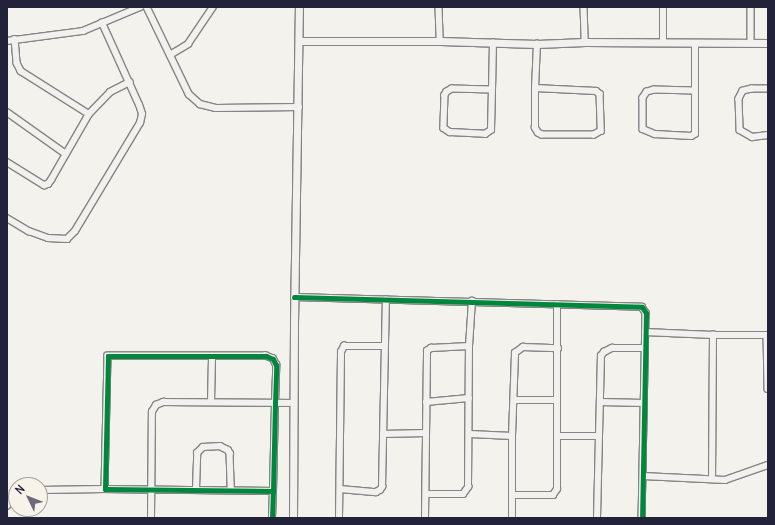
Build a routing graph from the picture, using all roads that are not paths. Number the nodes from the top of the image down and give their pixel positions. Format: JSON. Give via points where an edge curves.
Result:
{"nodes":[{"id":1,"x":140,"y":7,"type":"edge"},
{"id":2,"x":147,"y":7,"type":"edge"},
{"id":3,"x":299,"y":7,"type":"edge"},
{"id":4,"x":439,"y":7,"type":"edge"},
{"id":5,"x":584,"y":7,"type":"edge"},
{"id":6,"x":664,"y":7,"type":"edge"},
{"id":7,"x":751,"y":7,"type":"edge"},
{"id":8,"x":210,"y":8,"type":"edge"},
{"id":9,"x":102,"y":23,"type":"junction"},
{"id":10,"x":15,"y":39,"type":"junction"},
{"id":11,"x":7,"y":41,"type":"edge"},
{"id":12,"x":299,"y":41,"type":"junction"},
{"id":13,"x":440,"y":41,"type":"junction"},
{"id":14,"x":585,"y":42,"type":"junction"},
{"id":15,"x":663,"y":42,"type":"junction"},
{"id":16,"x":494,"y":43,"type":"junction"},
{"id":17,"x":751,"y":43,"type":"junction"},
{"id":18,"x":768,"y":43,"type":"edge"},
{"id":19,"x":537,"y":44,"type":"junction"},
{"id":20,"x":695,"y":44,"type":"junction"},
{"id":21,"x":170,"y":55,"type":"junction"},
{"id":22,"x":130,"y":82,"type":"junction"},
{"id":23,"x":536,"y":88,"type":"junction"},
{"id":24,"x":768,"y":89,"type":"edge"},
{"id":25,"x":492,"y":90,"type":"junction"},
{"id":26,"x":695,"y":91,"type":"junction"},
{"id":27,"x":299,"y":107,"type":"junction"},
{"id":28,"x":7,"y":112,"type":"edge"},
{"id":29,"x":89,"y":114,"type":"junction"},
{"id":30,"x":768,"y":136,"type":"edge"},
{"id":31,"x":66,"y":154,"type":"junction"},
{"id":32,"x":7,"y":162,"type":"edge"},
{"id":33,"x":7,"y":218,"type":"edge"},
{"id":34,"x":294,"y":297,"type":"junction"},
{"id":35,"x":386,"y":300,"type":"junction"},
{"id":36,"x":472,"y":301,"type":"junction"},
{"id":37,"x":557,"y":305,"type":"junction"},
{"id":38,"x":645,"y":332,"type":"junction"},
{"id":39,"x":713,"y":335,"type":"junction"},
{"id":40,"x":768,"y":335,"type":"edge"},
{"id":41,"x":384,"y":346,"type":"junction"},
{"id":42,"x":469,"y":346,"type":"junction"},
{"id":43,"x":558,"y":348,"type":"junction"},
{"id":44,"x":644,"y":348,"type":"junction"},
{"id":45,"x":212,"y":357,"type":"junction"},
{"id":46,"x":768,"y":389,"type":"edge"},
{"id":47,"x":469,"y":398,"type":"junction"},
{"id":48,"x":514,"y":400,"type":"junction"},
{"id":49,"x":557,"y":400,"type":"junction"},
{"id":50,"x":211,"y":402,"type":"junction"},
{"id":51,"x":275,"y":402,"type":"junction"},
{"id":52,"x":426,"y":402,"type":"junction"},
{"id":53,"x":600,"y":402,"type":"junction"},
{"id":54,"x":294,"y":403,"type":"junction"},
{"id":55,"x":644,"y":403,"type":"junction"},
{"id":56,"x":426,"y":433,"type":"junction"},
{"id":57,"x":383,"y":434,"type":"junction"},
{"id":58,"x":470,"y":434,"type":"junction"},
{"id":59,"x":512,"y":436,"type":"junction"},
{"id":60,"x":558,"y":436,"type":"junction"},
{"id":61,"x":599,"y":436,"type":"junction"},
{"id":62,"x":768,"y":465,"type":"edge"},
{"id":63,"x":642,"y":476,"type":"junction"},
{"id":64,"x":712,"y":479,"type":"junction"},
{"id":65,"x":105,"y":489,"type":"junction"},
{"id":66,"x":151,"y":489,"type":"junction"},
{"id":67,"x":196,"y":489,"type":"junction"},
{"id":68,"x":48,"y":490,"type":"edge"},
{"id":69,"x":231,"y":490,"type":"junction"},
{"id":70,"x":340,"y":490,"type":"junction"},
{"id":71,"x":273,"y":491,"type":"junction"},
{"id":72,"x":426,"y":494,"type":"junction"},
{"id":73,"x":513,"y":495,"type":"junction"},
{"id":74,"x":151,"y":518,"type":"edge"},
{"id":75,"x":272,"y":518,"type":"edge"},
{"id":76,"x":293,"y":518,"type":"edge"},
{"id":77,"x":338,"y":518,"type":"edge"},
{"id":78,"x":424,"y":518,"type":"edge"},
{"id":79,"x":512,"y":518,"type":"edge"},
{"id":80,"x":597,"y":518,"type":"edge"},
{"id":81,"x":642,"y":518,"type":"edge"}],
"edges":[{"from":1,"to":9,"type":"street"},
{"from":2,"to":21,"type":"street"},
{"from":3,"to":12,"type":"street"},
{"from":4,"to":13,"type":"street"},
{"from":5,"to":14,"type":"street"},
{"from":6,"to":15,"type":"street"},
{"from":7,"to":17,"type":"street"},
{"from":8,"to":21,"type":"street","via":[[188,44]]},
{"from":9,"to":10,"type":"street","via":[[83,31]]},
{"from":9,"to":22,"type":"street"},
{"from":10,"to":11,"type":"street"},
{"from":10,"to":29,"type":"street","via":[[17,63],[21,71]]},
{"from":12,"to":13,"type":"street"},
{"from":12,"to":27,"type":"street"},
{"from":13,"to":16,"type":"street"},
{"from":14,"to":15,"type":"street"},
{"from":14,"to":19,"type":"street"},
{"from":15,"to":20,"type":"street"},
{"from":16,"to":19,"type":"street"},
{"from":16,"to":25,"type":"street"},
{"from":17,"to":18,"type":"street"},
{"from":17,"to":20,"type":"street"},
{"from":19,"to":23,"type":"street"},
{"from":20,"to":26,"type":"street"},
{"from":21,"to":27,"type":"street","via":[[189,94],[200,104],[216,108]]},
{"from":22,"to":29,"type":"street","via":[[110,92]]},
{"from":22,"to":33,"type":"street","via":[[142,114],[140,123],[75,231],[66,239],[48,238],[29,231]]},
{"from":23,"to":23,"type":"street","via":[[535,128],[538,133],[594,135],[601,131],[600,94],[596,91]]},
{"from":24,"to":30,"type":"street","via":[[743,91],[739,99],[740,130],[752,136]]},
{"from":25,"to":25,"type":"street","via":[[489,133],[450,132],[444,128],[445,95],[452,88]]},
{"from":26,"to":26,"type":"street","via":[[695,134],[654,134],[643,129],[643,98],[647,92]]},
{"from":27,"to":34,"type":"street"},
{"from":28,"to":31,"type":"street"},
{"from":29,"to":31,"type":"street"},
{"from":31,"to":32,"type":"street","via":[[51,180],[44,185]]},
{"from":34,"to":35,"type":"street"},
{"from":34,"to":54,"type":"street"},
{"from":35,"to":36,"type":"street"},
{"from":35,"to":41,"type":"street"},
{"from":36,"to":37,"type":"street"},
{"from":36,"to":42,"type":"street"},
{"from":37,"to":38,"type":"street","via":[[642,307],[646,313]]},
{"from":37,"to":43,"type":"street"},
{"from":38,"to":39,"type":"street"},
{"from":38,"to":44,"type":"street"},
{"from":39,"to":40,"type":"street"},
{"from":39,"to":64,"type":"street"},
{"from":40,"to":46,"type":"street"},
{"from":41,"to":57,"type":"street"},
{"from":41,"to":70,"type":"street","via":[[344,346],[340,352]]},
{"from":42,"to":47,"type":"street"},
{"from":42,"to":52,"type":"street","via":[[431,348],[427,351]]},
{"from":43,"to":48,"type":"street","via":[[523,347],[515,353]]},
{"from":43,"to":49,"type":"street"},
{"from":44,"to":53,"type":"street","via":[[612,348],[604,352],[601,356]]},
{"from":44,"to":55,"type":"street"},
{"from":45,"to":50,"type":"street"},
{"from":45,"to":51,"type":"street","via":[[266,356],[273,359],[276,365]]},
{"from":45,"to":65,"type":"street","via":[[108,356]]},
{"from":47,"to":52,"type":"street"},
{"from":47,"to":58,"type":"street"},
{"from":48,"to":49,"type":"street"},
{"from":48,"to":59,"type":"street"},
{"from":49,"to":60,"type":"street"},
{"from":50,"to":51,"type":"street"},
{"from":50,"to":66,"type":"street","via":[[163,402],[156,405],[152,412]]},
{"from":51,"to":54,"type":"street"},
{"from":51,"to":71,"type":"street"},
{"from":52,"to":56,"type":"street"},
{"from":53,"to":55,"type":"street"},
{"from":53,"to":61,"type":"street"},
{"from":54,"to":76,"type":"street"},
{"from":55,"to":63,"type":"street"},
{"from":56,"to":57,"type":"street"},
{"from":56,"to":72,"type":"street"},
{"from":57,"to":70,"type":"street","via":[[380,490]]},
{"from":58,"to":59,"type":"street"},
{"from":58,"to":72,"type":"street","via":[[467,491],[463,494]]},
{"from":59,"to":73,"type":"street"},
{"from":60,"to":61,"type":"street"},
{"from":60,"to":73,"type":"street","via":[[557,489],[553,495]]},
{"from":61,"to":80,"type":"street"},
{"from":62,"to":64,"type":"street","via":[[725,480]]},
{"from":63,"to":64,"type":"street"},
{"from":63,"to":81,"type":"street"},
{"from":65,"to":66,"type":"street"},
{"from":65,"to":68,"type":"street"},
{"from":66,"to":67,"type":"street"},
{"from":66,"to":74,"type":"street"},
{"from":67,"to":69,"type":"street"},
{"from":67,"to":69,"type":"street","via":[[197,453],[203,447],[220,446],[230,453]]},
{"from":69,"to":71,"type":"street"},
{"from":70,"to":77,"type":"street"},
{"from":71,"to":75,"type":"street"},
{"from":72,"to":78,"type":"street"},
{"from":73,"to":79,"type":"street"}]}
